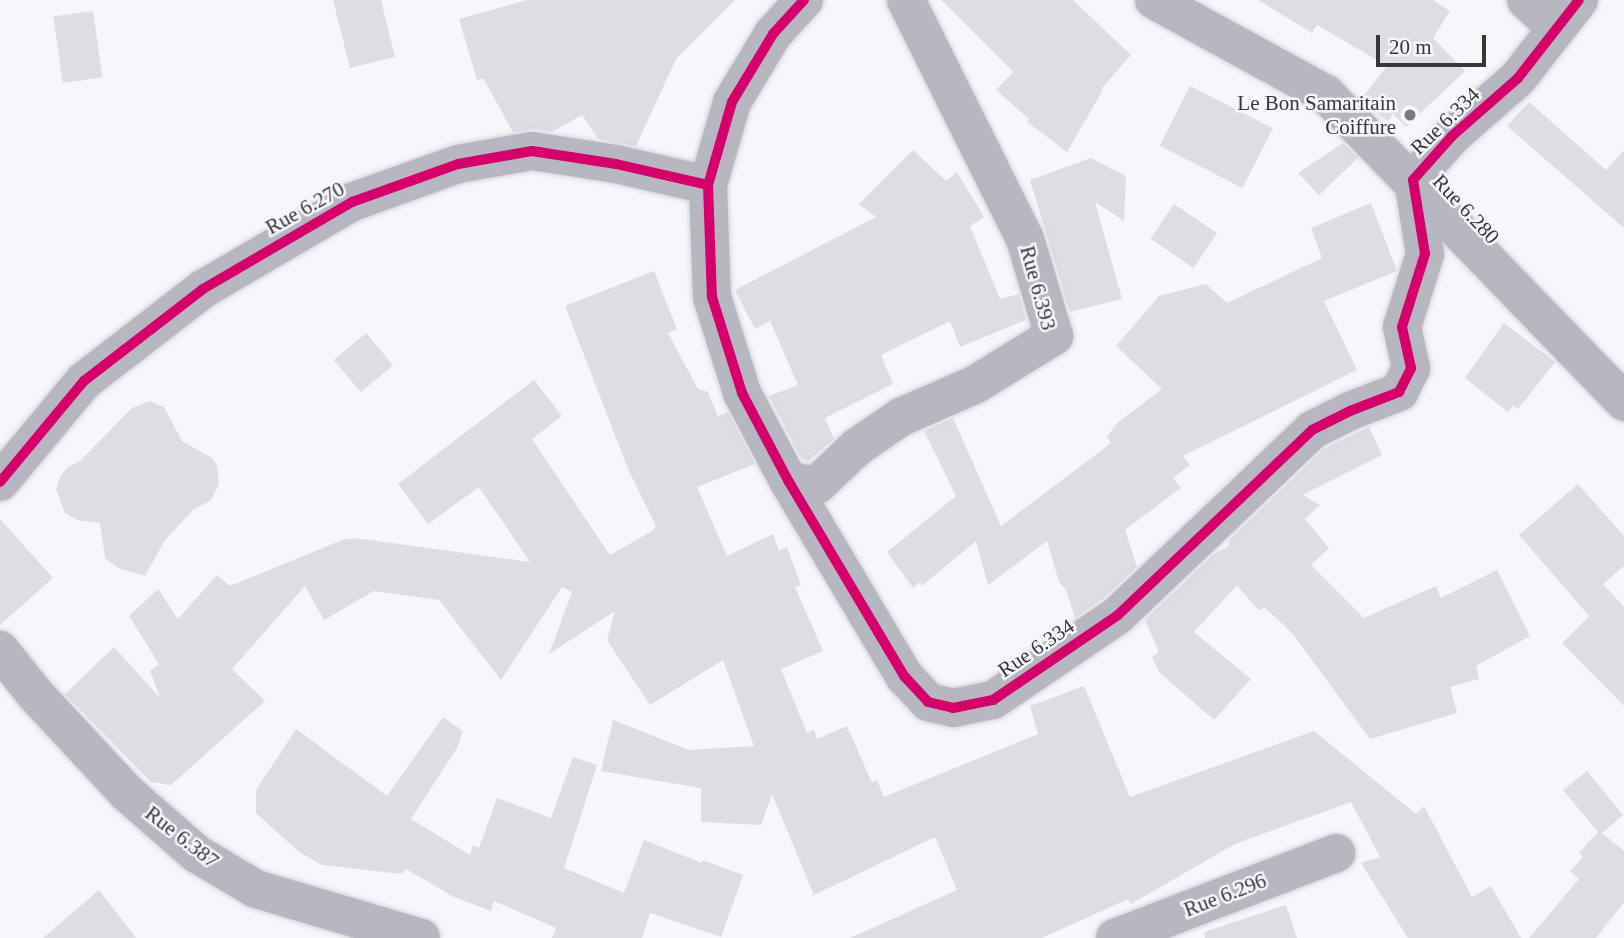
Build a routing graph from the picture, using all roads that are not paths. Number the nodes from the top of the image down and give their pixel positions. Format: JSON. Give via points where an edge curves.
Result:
{"nodes":[{"id":1,"x":804,"y":0,"type":"edge"},
{"id":2,"x":906,"y":0,"type":"edge"},
{"id":3,"x":1154,"y":0,"type":"edge"},
{"id":4,"x":1526,"y":0,"type":"edge"},
{"id":5,"x":1567,"y":14,"type":"edge"},
{"id":6,"x":1412,"y":180,"type":"junction"},
{"id":7,"x":708,"y":185,"type":"junction"},
{"id":8,"x":1624,"y":402,"type":"edge"},
{"id":9,"x":0,"y":482,"type":"edge"},
{"id":10,"x":789,"y":482,"type":"junction"},
{"id":11,"x":0,"y":650,"type":"edge"},
{"id":12,"x":1336,"y":853,"type":"dead end"},
{"id":13,"x":421,"y":938,"type":"edge"},
{"id":14,"x":1115,"y":938,"type":"edge"}],
"edges":[{"from":1,"to":7,"type":"street","name":"Rue 6.334","via":[[773,34],[732,102]]},
{"from":2,"to":10,"type":"street","name":"Rue 6.393","via":[[1025,239],[1054,336],[976,384],[901,417],[857,447],[817,485]]},
{"from":3,"to":6,"type":"street","name":"Rue 6.280","via":[[1326,94]]},
{"from":4,"to":5,"type":"street"},
{"from":5,"to":6,"type":"street","name":"Rue 6.334","via":[[1518,78],[1452,136]]},
{"from":6,"to":8,"type":"street","name":"Rue 6.280"},
{"from":6,"to":10,"type":"street","name":"Rue 6.334","via":[[1424,254],[1402,327],[1411,368],[1399,393],[1312,430],[1118,615],[993,701],[953,708],[928,702],[920,694],[905,677]]},
{"from":7,"to":9,"type":"street","name":"Rue 6.270","via":[[532,151],[458,164],[352,201],[203,289],[85,381]]},
{"from":7,"to":10,"type":"street","name":"Rue 6.334","via":[[712,297],[742,393]]},
{"from":11,"to":13,"type":"street","name":"Rue 6.387","via":[[127,793],[197,854],[256,889]]},
{"from":12,"to":14,"type":"street","name":"Rue 6.296"}]}
